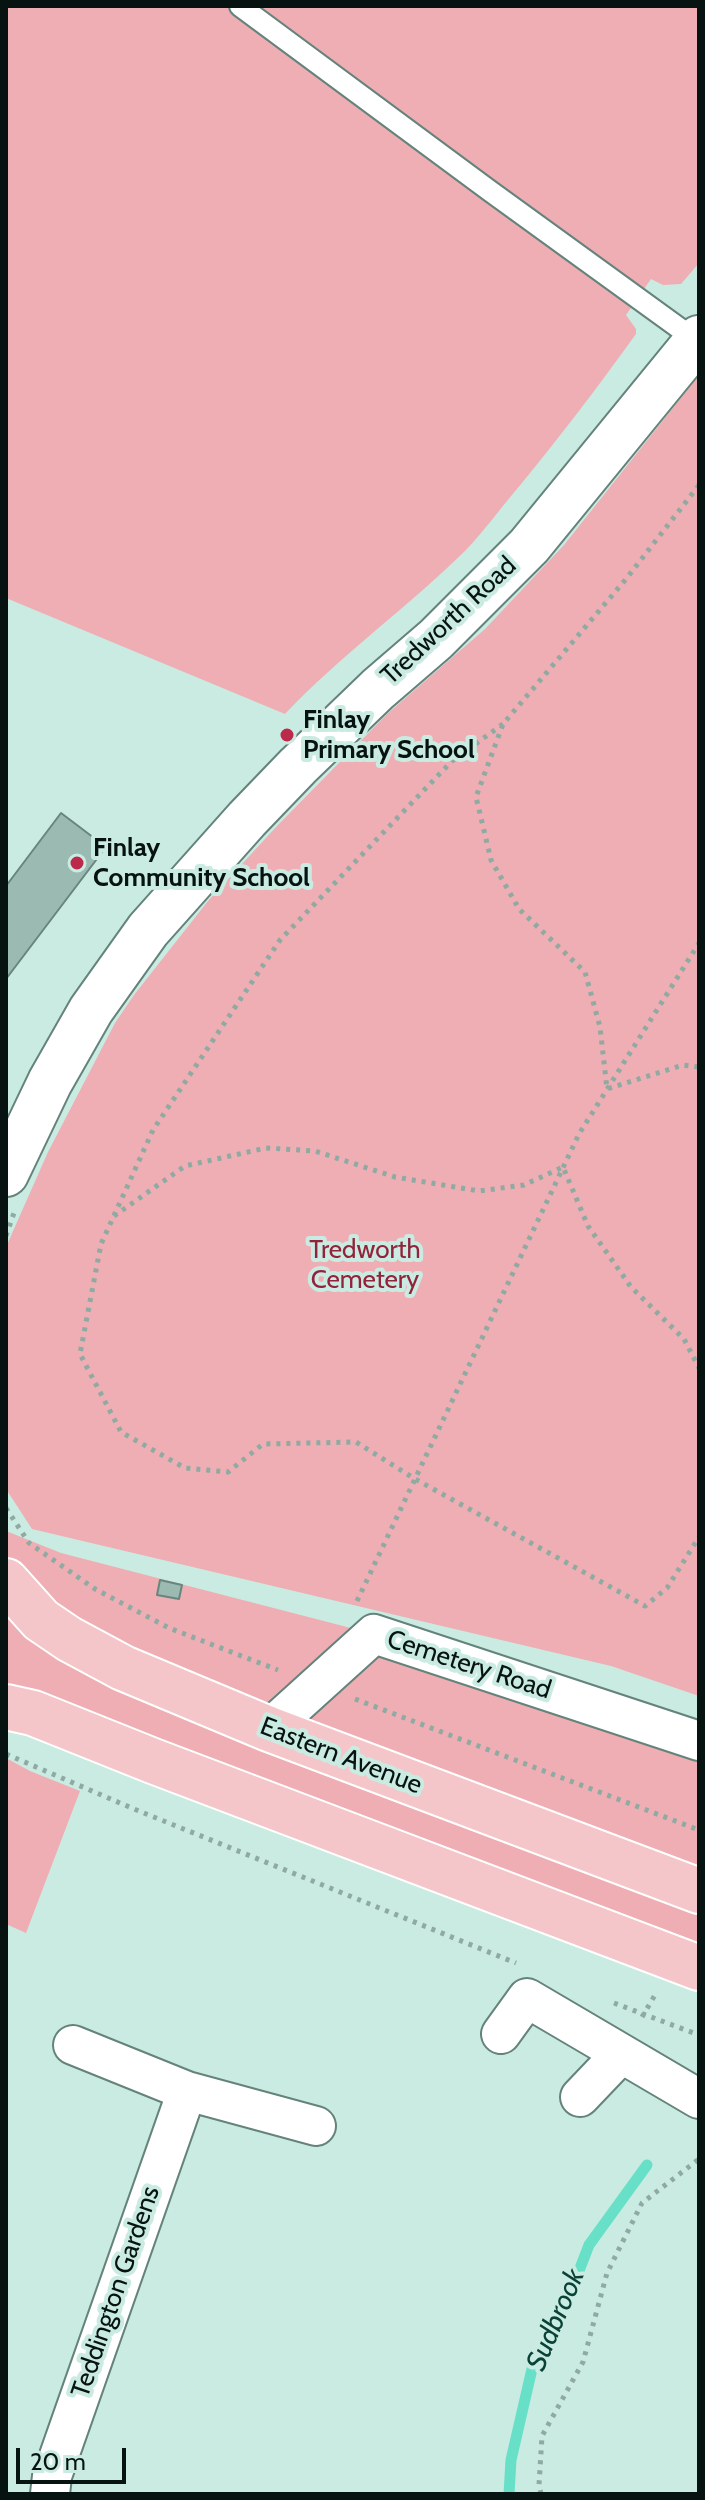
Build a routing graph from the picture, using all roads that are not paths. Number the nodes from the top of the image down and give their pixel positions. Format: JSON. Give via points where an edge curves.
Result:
{"nodes":[{"id":1,"x":240,"y":6,"type":"edge"},
{"id":2,"x":698,"y":339,"type":"edge"},
{"id":3,"x":12,"y":1190,"type":"edge"},
{"id":4,"x":6,"y":1581,"type":"edge"},
{"id":5,"x":6,"y":1707,"type":"edge"},
{"id":6,"x":269,"y":1729,"type":"junction"},
{"id":7,"x":699,"y":1741,"type":"edge"},
{"id":8,"x":699,"y":1891,"type":"edge"},
{"id":9,"x":687,"y":1964,"type":"edge"},
{"id":10,"x":501,"y":2034,"type":"dead end"},
{"id":11,"x":73,"y":2045,"type":"dead end"},
{"id":12,"x":621,"y":2054,"type":"junction"},
{"id":13,"x":187,"y":2091,"type":"junction"},
{"id":14,"x":580,"y":2097,"type":"dead end"},
{"id":15,"x":699,"y":2099,"type":"edge"},
{"id":16,"x":316,"y":2126,"type":"dead end"},
{"id":17,"x":50,"y":2494,"type":"edge"}],
"edges":[{"from":1,"to":2,"type":"lane"},
{"from":2,"to":3,"type":"street","name":"Tredworth Road","via":[[529,546],[298,766],[148,930],[91,1010],[50,1082]]},
{"from":4,"to":6,"type":"highway","name":"Eastern Avenue","via":[[41,1620],[69,1639],[123,1668]]},
{"from":5,"to":9,"type":"highway"},
{"from":6,"to":7,"type":"street","name":"Cemetery Road","via":[[374,1634]]},
{"from":6,"to":8,"type":"highway","name":"Eastern Avenue"},
{"from":10,"to":12,"type":"street","via":[[527,1998]]},
{"from":11,"to":13,"type":"street"},
{"from":12,"to":14,"type":"street"},
{"from":12,"to":15,"type":"street"},
{"from":13,"to":16,"type":"street"},
{"from":13,"to":17,"type":"street","name":"Teddington Gardens"}]}
